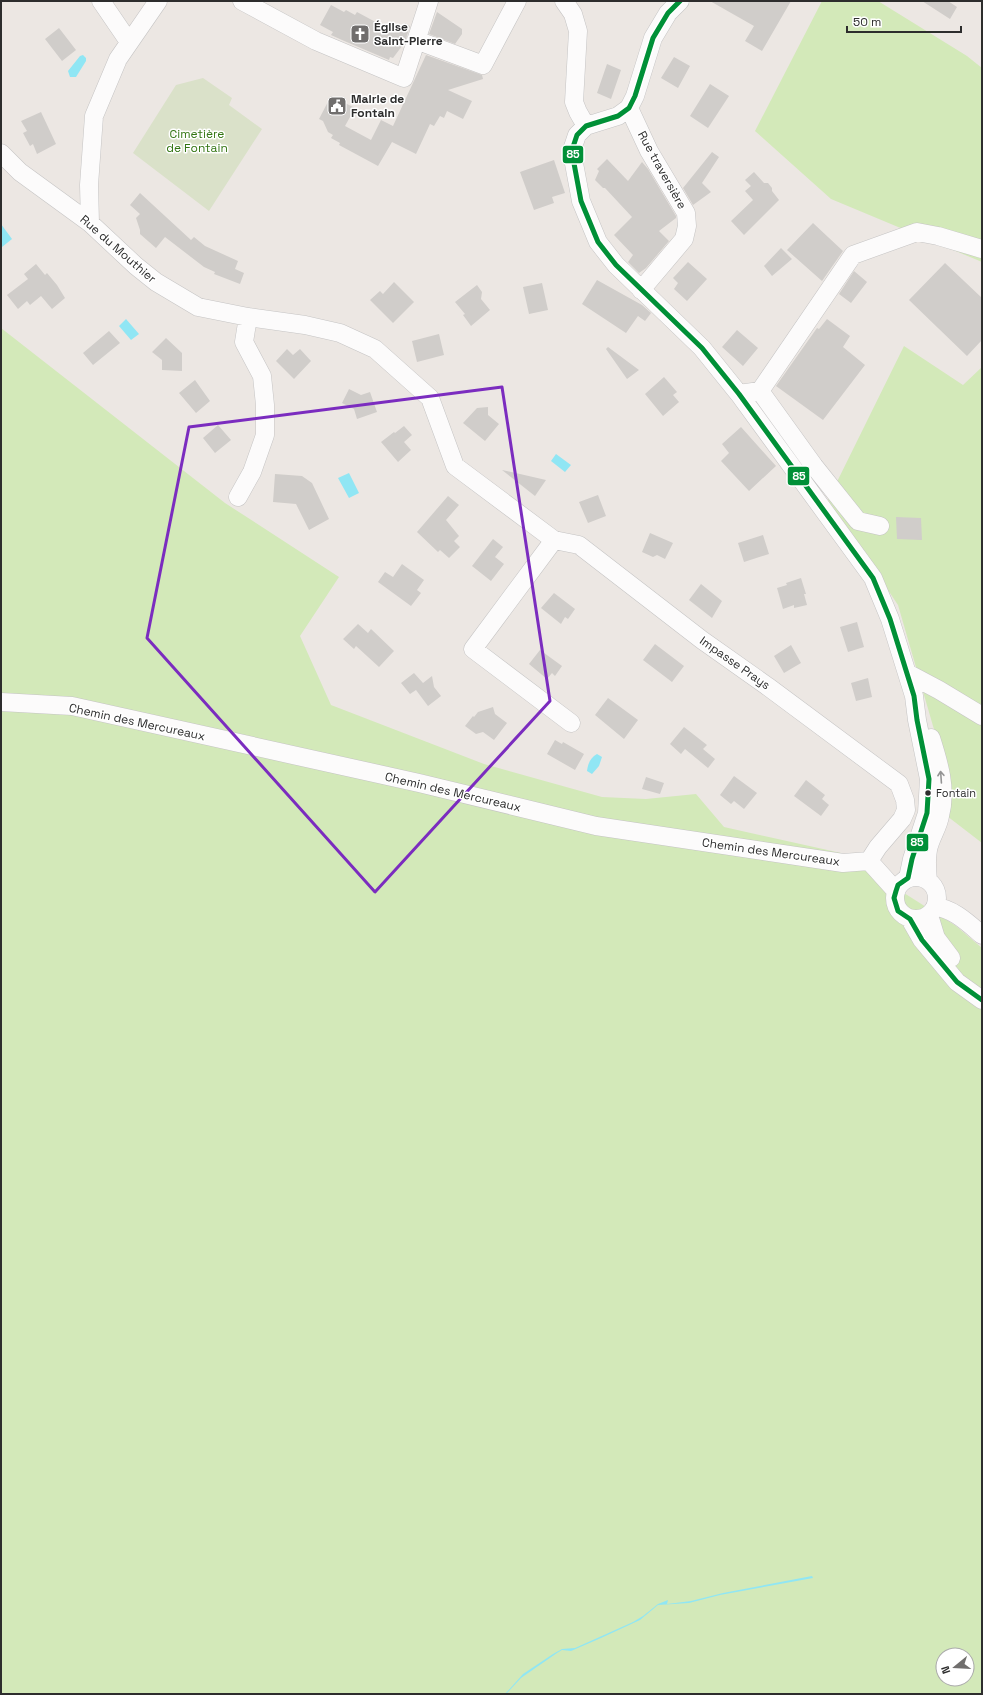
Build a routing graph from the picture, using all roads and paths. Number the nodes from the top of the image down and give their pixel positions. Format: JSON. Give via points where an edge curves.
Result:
{"nodes":[{"id":1,"x":101,"y":1,"type":"edge"},
{"id":2,"x":158,"y":1,"type":"edge"},
{"id":3,"x":242,"y":1,"type":"edge"},
{"id":4,"x":429,"y":1,"type":"edge"},
{"id":5,"x":517,"y":1,"type":"edge"},
{"id":6,"x":564,"y":1,"type":"edge"},
{"id":7,"x":680,"y":1,"type":"edge"},
{"id":8,"x":416,"y":40,"type":"junction"},
{"id":9,"x":129,"y":42,"type":"junction"},
{"id":10,"x":629,"y":108,"type":"junction"},
{"id":11,"x":586,"y":126,"type":"junction"},
{"id":12,"x":1,"y":153,"type":"edge"},
{"id":13,"x":90,"y":223,"type":"junction"},
{"id":14,"x":982,"y":249,"type":"edge"},
{"id":15,"x":641,"y":290,"type":"junction"},
{"id":16,"x":248,"y":317,"type":"junction"},
{"id":17,"x":760,"y":391,"type":"junction"},
{"id":18,"x":739,"y":394,"type":"junction"},
{"id":19,"x":455,"y":466,"type":"joint"},
{"id":20,"x":238,"y":497,"type":"dead end"},
{"id":21,"x":880,"y":526,"type":"dead end"},
{"id":22,"x":554,"y":540,"type":"junction"},
{"id":23,"x":907,"y":672,"type":"junction"},
{"id":24,"x":914,"y":696,"type":"junction"},
{"id":25,"x":1,"y":702,"type":"edge"},
{"id":26,"x":982,"y":716,"type":"edge"},
{"id":27,"x":571,"y":723,"type":"dead end"},
{"id":28,"x":869,"y":862,"type":"junction"},
{"id":29,"x":928,"y":881,"type":"junction"},
{"id":30,"x":902,"y":884,"type":"junction"},
{"id":31,"x":932,"y":911,"type":"junction"},
{"id":32,"x":910,"y":919,"type":"junction"},
{"id":33,"x":982,"y":935,"type":"edge"},
{"id":34,"x":982,"y":996,"type":"edge"},
{"id":35,"x":982,"y":1000,"type":"edge"}],
"edges":[{"from":1,"to":9,"type":"street"},
{"from":2,"to":9,"type":"street"},
{"from":3,"to":8,"type":"street","via":[[316,41],[404,78]]},
{"from":4,"to":8,"type":"street"},
{"from":5,"to":8,"type":"street","via":[[483,65]]},
{"from":6,"to":11,"type":"street","via":[[573,14],[578,31],[574,102]]},
{"from":7,"to":10,"type":"street","via":[[652,38]]},
{"from":9,"to":13,"type":"street","via":[[118,59],[94,116],[89,185]]},
{"from":10,"to":11,"type":"street","via":[[618,116]]},
{"from":10,"to":15,"type":"street","name":"Rue traversière","via":[[649,151],[686,213],[687,226],[684,239]]},
{"from":11,"to":15,"type":"street","via":[[577,135],[573,152],[580,201],[598,242]]},
{"from":12,"to":13,"type":"street","name":"Rue du Mouthier","via":[[20,172]]},
{"from":13,"to":16,"type":"street","name":"Rue du Mouthier","via":[[156,282],[198,307]]},
{"from":14,"to":17,"type":"street","via":[[917,232],[853,255]]},
{"from":15,"to":18,"type":"street","via":[[702,348]]},
{"from":16,"to":19,"type":"street","name":"Rue du Mouthier","via":[[340,333],[375,349],[430,398]]},
{"from":16,"to":20,"type":"street","via":[[244,342],[262,376],[265,435],[252,472]]},
{"from":17,"to":18,"type":"street"},
{"from":17,"to":21,"type":"street","via":[[814,466],[858,521]]},
{"from":18,"to":23,"type":"street","via":[[873,578],[890,619]]},
{"from":19,"to":22,"type":"street","name":"Impasse Prays"},
{"from":22,"to":27,"type":"street","via":[[473,649]]},
{"from":22,"to":28,"type":"street","name":"Impasse Prays","via":[[579,545],[702,640],[898,784],[906,810]]},
{"from":23,"to":24,"type":"street"},
{"from":23,"to":26,"type":"street"},
{"from":29,"to":24,"type":"street","one_way":true,"via":[[928,850],[942,804],[941,771],[924,716]]},
{"from":24,"to":30,"type":"street","via":[[929,779],[927,813]]},
{"from":25,"to":28,"type":"street","name":"Chemin des Mercureaux","via":[[72,706],[419,783],[596,826],[836,862]]},
{"from":28,"to":30,"type":"street"},
{"from":29,"to":30,"type":"street","via":[[915,877]]},
{"from":29,"to":31,"type":"street","via":[[936,892],[937,900]]},
{"from":30,"to":32,"type":"street","via":[[894,898],[898,911]]},
{"from":31,"to":32,"type":"street","via":[[923,918]]},
{"from":31,"to":33,"type":"street","via":[[944,907]]},
{"from":31,"to":34,"type":"street","via":[[936,938]]},
{"from":32,"to":35,"type":"street","via":[[922,940],[957,982]]}]}
